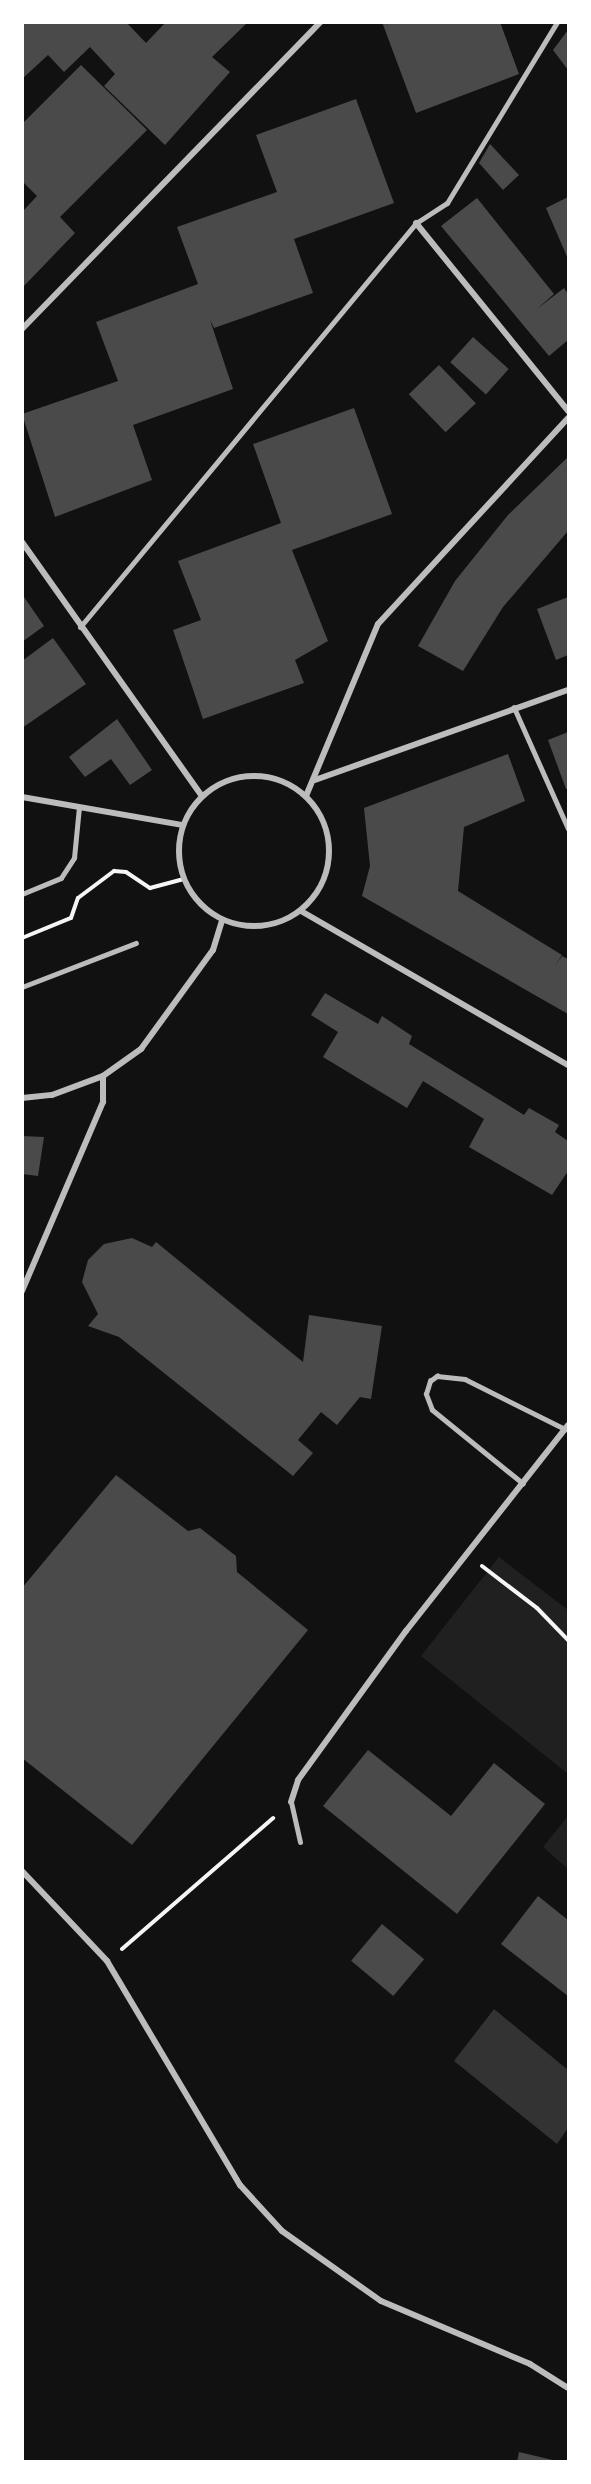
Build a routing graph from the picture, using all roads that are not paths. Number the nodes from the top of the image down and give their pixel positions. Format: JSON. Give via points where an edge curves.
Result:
{"nodes":[{"id":1,"x":321,"y":22,"type":"edge"},
{"id":2,"x":557,"y":22,"type":"edge"},
{"id":3,"x":416,"y":223,"type":"junction"},
{"id":4,"x":22,"y":329,"type":"edge"},
{"id":5,"x":568,"y":411,"type":"edge"},
{"id":6,"x":568,"y":418,"type":"edge"},
{"id":7,"x":22,"y":542,"type":"edge"},
{"id":8,"x":80,"y":627,"type":"junction"},
{"id":9,"x":568,"y":690,"type":"edge"},
{"id":10,"x":514,"y":707,"type":"junction"},
{"id":11,"x":315,"y":780,"type":"junction"},
{"id":12,"x":201,"y":795,"type":"junction"},
{"id":13,"x":306,"y":796,"type":"junction"},
{"id":14,"x":22,"y":797,"type":"edge"},
{"id":15,"x":79,"y":807,"type":"junction"},
{"id":16,"x":182,"y":825,"type":"junction"},
{"id":17,"x":568,"y":828,"type":"edge"},
{"id":18,"x":22,"y":894,"type":"edge"},
{"id":19,"x":301,"y":911,"type":"junction"},
{"id":20,"x":222,"y":920,"type":"junction"},
{"id":21,"x":136,"y":943,"type":"dead end"},
{"id":22,"x":22,"y":987,"type":"edge"},
{"id":23,"x":568,"y":1065,"type":"edge"},
{"id":24,"x":103,"y":1076,"type":"junction"},
{"id":25,"x":22,"y":1098,"type":"edge"},
{"id":26,"x":22,"y":1291,"type":"edge"},
{"id":27,"x":567,"y":1427,"type":"edge"},
{"id":28,"x":523,"y":1484,"type":"junction"},
{"id":29,"x":291,"y":1802,"type":"joint"},
{"id":30,"x":300,"y":1842,"type":"dead end"},
{"id":31,"x":22,"y":1870,"type":"edge"},
{"id":32,"x":568,"y":2388,"type":"edge"}],
"edges":[{"from":1,"to":4,"type":"street"},
{"from":2,"to":3,"type":"street","via":[[447,202]]},
{"from":3,"to":5,"type":"street"},
{"from":3,"to":8,"type":"street"},
{"from":6,"to":11,"type":"street","via":[[378,624]]},
{"from":7,"to":8,"type":"street"},
{"from":8,"to":12,"type":"street"},
{"from":9,"to":10,"type":"street"},
{"from":10,"to":11,"type":"street"},
{"from":10,"to":17,"type":"lane"},
{"from":11,"to":13,"type":"street"},
{"from":12,"to":13,"type":"street","via":[[243,775],[276,779]]},
{"from":12,"to":16,"type":"street"},
{"from":13,"to":19,"type":"street","via":[[330,842],[321,884]]},
{"from":14,"to":15,"type":"street"},
{"from":15,"to":16,"type":"street"},
{"from":15,"to":18,"type":"lane","via":[[74,858],[61,878]]},
{"from":16,"to":20,"type":"street","via":[[178,852],[183,879],[199,903]]},
{"from":19,"to":20,"type":"street","via":[[276,924],[248,927]]},
{"from":19,"to":23,"type":"street"},
{"from":20,"to":24,"type":"street","via":[[213,950],[141,1049]]},
{"from":21,"to":22,"type":"lane"},
{"from":24,"to":25,"type":"street","via":[[52,1095]]},
{"from":24,"to":26,"type":"street","via":[[103,1102]]},
{"from":27,"to":28,"type":"street"},
{"from":27,"to":28,"type":"lane","via":[[465,1379],[437,1376],[430,1381],[426,1394],[432,1410]]},
{"from":28,"to":29,"type":"street","via":[[298,1779]]},
{"from":29,"to":30,"type":"street"},
{"from":31,"to":32,"type":"street","via":[[108,1961],[240,2185],[282,2231],[381,2301],[530,2364]]}]}
